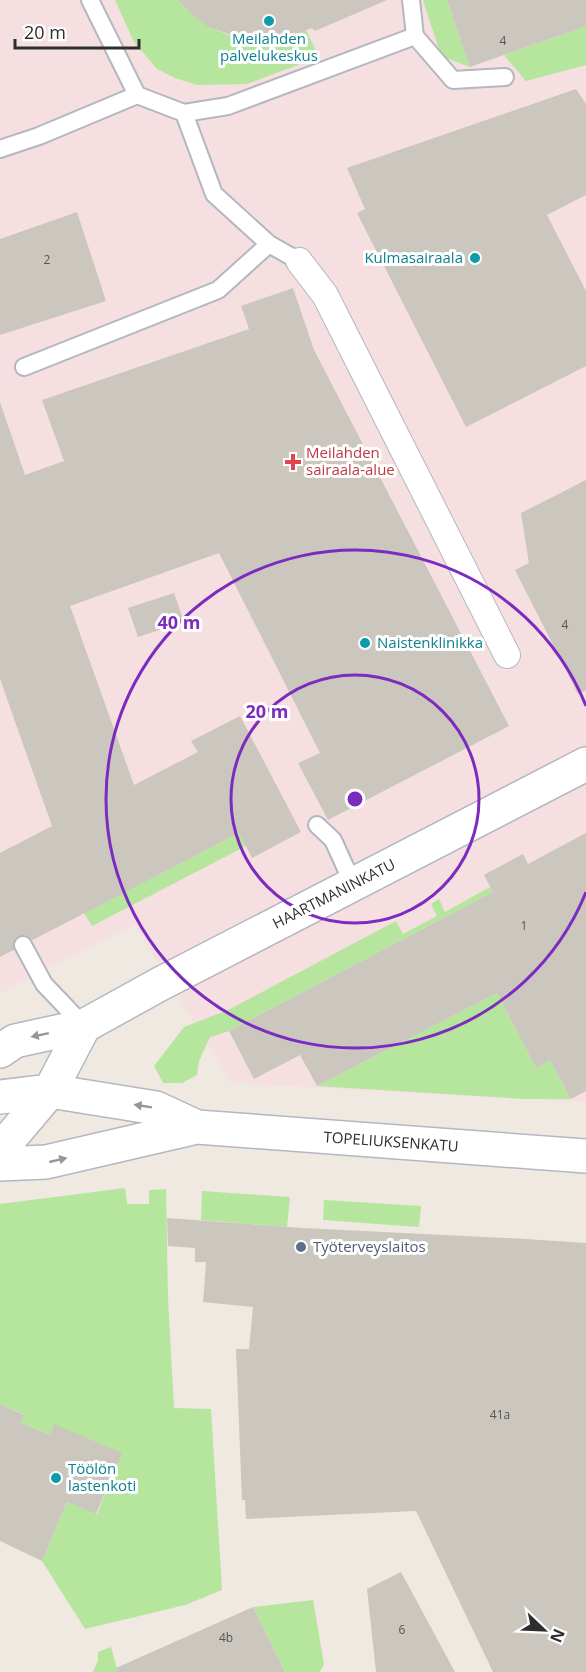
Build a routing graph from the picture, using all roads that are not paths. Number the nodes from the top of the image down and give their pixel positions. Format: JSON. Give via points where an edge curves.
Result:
{"nodes":[{"id":1,"x":90,"y":0,"type":"edge"},
{"id":2,"x":411,"y":0,"type":"edge"},
{"id":3,"x":416,"y":36,"type":"junction"},
{"id":4,"x":505,"y":77,"type":"dead end"},
{"id":5,"x":137,"y":95,"type":"junction"},
{"id":6,"x":184,"y":112,"type":"junction"},
{"id":7,"x":0,"y":149,"type":"edge"},
{"id":8,"x":269,"y":244,"type":"junction"},
{"id":9,"x":299,"y":261,"type":"joint"},
{"id":10,"x":24,"y":367,"type":"dead end"},
{"id":11,"x":507,"y":655,"type":"dead end"},
{"id":12,"x":586,"y":764,"type":"edge"},
{"id":13,"x":317,"y":825,"type":"dead end"},
{"id":14,"x":353,"y":884,"type":"junction"},
{"id":15,"x":23,"y":945,"type":"dead end"},
{"id":16,"x":84,"y":1026,"type":"junction"},
{"id":17,"x":0,"y":1051,"type":"edge"},
{"id":18,"x":50,"y":1091,"type":"junction"},
{"id":19,"x":0,"y":1097,"type":"edge"},
{"id":20,"x":197,"y":1127,"type":"junction"},
{"id":21,"x":0,"y":1150,"type":"edge"},
{"id":22,"x":586,"y":1156,"type":"edge"},
{"id":23,"x":0,"y":1164,"type":"edge"}],
"edges":[{"from":1,"to":5,"type":"lane"},
{"from":2,"to":3,"type":"lane"},
{"from":3,"to":4,"type":"lane","via":[[453,80]]},
{"from":3,"to":6,"type":"lane","via":[[228,106]]},
{"from":5,"to":6,"type":"lane"},
{"from":5,"to":7,"type":"lane"},
{"from":6,"to":8,"type":"lane","via":[[214,194]]},
{"from":8,"to":9,"type":"lane"},
{"from":8,"to":10,"type":"lane","via":[[218,290]]},
{"from":9,"to":11,"type":"street","via":[[325,295]]},
{"from":12,"to":14,"type":"main road","name":"HAARTMANINKATU"},
{"from":13,"to":14,"type":"lane","via":[[333,840]]},
{"from":14,"to":16,"type":"main road","name":"HAARTMANINKATU"},
{"from":15,"to":16,"type":"lane","via":[[44,984]]},
{"from":16,"to":17,"type":"main road","name":"HAARTMANINKATU","one_way":true,"via":[[15,1041]]},
{"from":16,"to":18,"type":"main road"},
{"from":18,"to":19,"type":"main road","name":"TOPELIUKSENKATU"},
{"from":20,"to":18,"type":"main road","name":"TOPELIUKSENKATU","one_way":true,"via":[[156,1108]]},
{"from":18,"to":21,"type":"main road"},
{"from":20,"to":22,"type":"main road","name":"TOPELIUKSENKATU"},
{"from":23,"to":20,"type":"main road","name":"TOPELIUKSENKATU","one_way":true,"via":[[46,1162]]}]}
